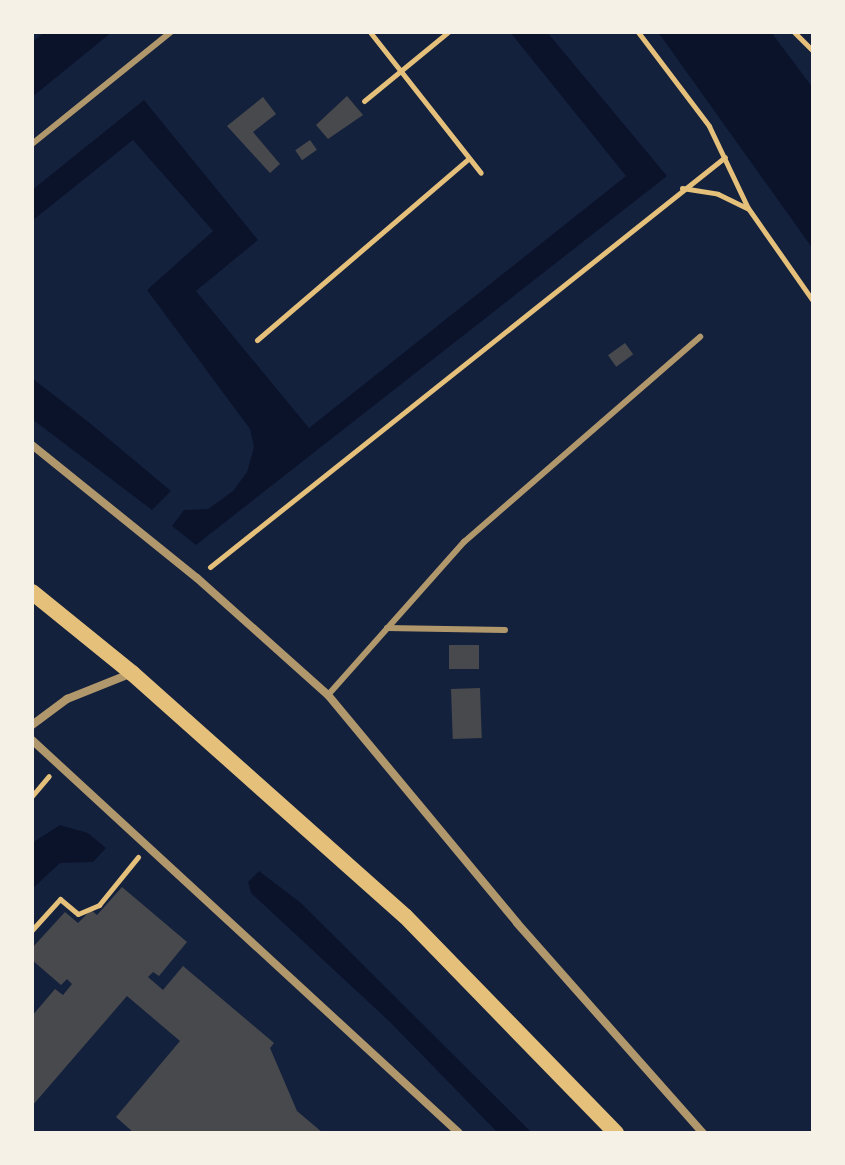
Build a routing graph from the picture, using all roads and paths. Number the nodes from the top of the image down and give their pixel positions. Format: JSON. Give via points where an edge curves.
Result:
{"nodes":[{"id":1,"x":171,"y":32,"type":"edge"},
{"id":2,"x":370,"y":32,"type":"edge"},
{"id":3,"x":448,"y":32,"type":"edge"},
{"id":4,"x":638,"y":32,"type":"edge"},
{"id":5,"x":794,"y":32,"type":"edge"},
{"id":6,"x":813,"y":51,"type":"edge"},
{"id":7,"x":400,"y":71,"type":"junction"},
{"id":8,"x":364,"y":101,"type":"dead end"},
{"id":9,"x":32,"y":144,"type":"edge"},
{"id":10,"x":725,"y":157,"type":"junction"},
{"id":11,"x":469,"y":158,"type":"junction"},
{"id":12,"x":481,"y":173,"type":"dead end"},
{"id":13,"x":682,"y":188,"type":"junction"},
{"id":14,"x":748,"y":208,"type":"junction"},
{"id":15,"x":813,"y":301,"type":"edge"},
{"id":16,"x":700,"y":337,"type":"dead end"},
{"id":17,"x":257,"y":340,"type":"dead end"},
{"id":18,"x":32,"y":445,"type":"edge"},
{"id":19,"x":197,"y":578,"type":"junction"},
{"id":20,"x":32,"y":592,"type":"edge"},
{"id":21,"x":387,"y":628,"type":"junction"},
{"id":22,"x":505,"y":630,"type":"dead end"},
{"id":23,"x":132,"y":673,"type":"junction"},
{"id":24,"x":328,"y":695,"type":"junction"},
{"id":25,"x":32,"y":725,"type":"edge"},
{"id":26,"x":32,"y":740,"type":"edge"},
{"id":27,"x":60,"y":763,"type":"junction"},
{"id":28,"x":32,"y":796,"type":"edge"},
{"id":29,"x":148,"y":844,"type":"junction"},
{"id":30,"x":32,"y":930,"type":"edge"},
{"id":31,"x":459,"y":1133,"type":"edge"},
{"id":32,"x":616,"y":1133,"type":"edge"},
{"id":33,"x":703,"y":1133,"type":"edge"}],
"edges":[{"from":1,"to":9,"type":"lane"},
{"from":2,"to":7,"type":"path"},
{"from":3,"to":7,"type":"path"},
{"from":4,"to":10,"type":"path","via":[[709,126]]},
{"from":5,"to":6,"type":"path"},
{"from":7,"to":8,"type":"path"},
{"from":7,"to":11,"type":"path"},
{"from":10,"to":13,"type":"path"},
{"from":10,"to":14,"type":"path"},
{"from":11,"to":12,"type":"path"},
{"from":11,"to":17,"type":"path"},
{"from":13,"to":14,"type":"path","via":[[718,194]]},
{"from":13,"to":19,"type":"path"},
{"from":14,"to":15,"type":"path"},
{"from":16,"to":21,"type":"lane","via":[[464,542]]},
{"from":18,"to":19,"type":"street"},
{"from":19,"to":24,"type":"street"},
{"from":20,"to":23,"type":"main road"},
{"from":21,"to":22,"type":"lane"},
{"from":21,"to":24,"type":"lane"},
{"from":23,"to":25,"type":"street","via":[[67,699]]},
{"from":23,"to":32,"type":"main road","via":[[405,916]]},
{"from":24,"to":33,"type":"street","via":[[517,923]]},
{"from":26,"to":27,"type":"street"},
{"from":27,"to":28,"type":"path"},
{"from":27,"to":29,"type":"street"},
{"from":29,"to":30,"type":"path","via":[[99,905],[78,914],[60,899]]},
{"from":29,"to":31,"type":"street"}]}
